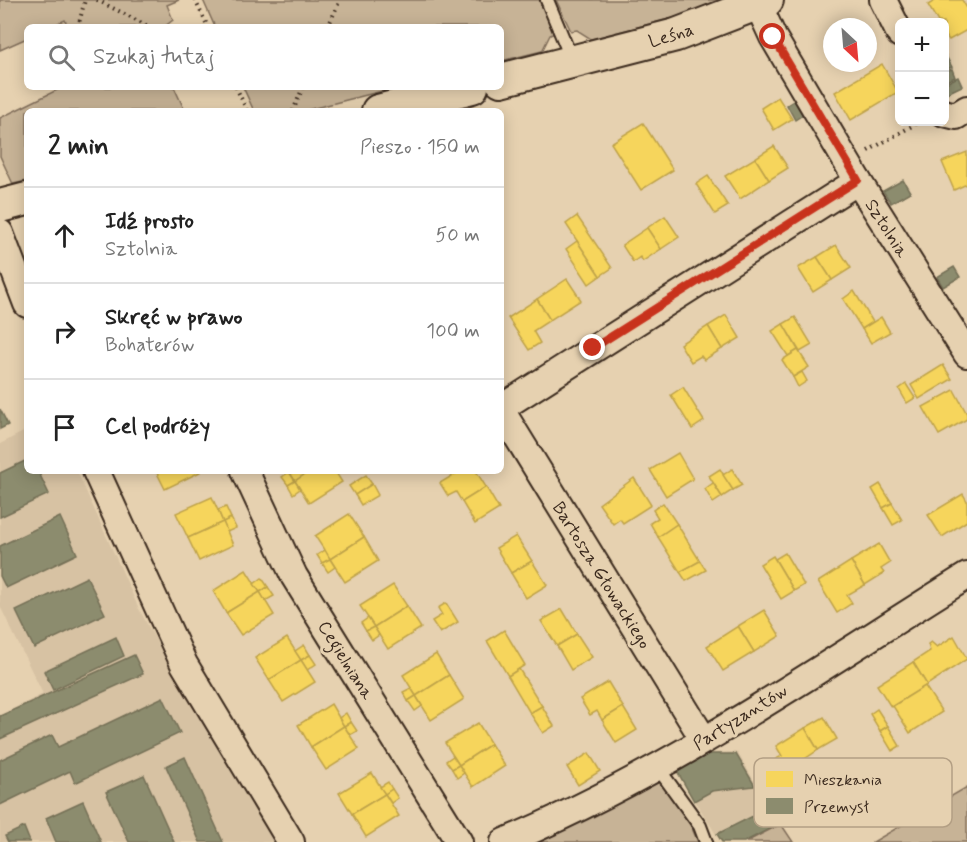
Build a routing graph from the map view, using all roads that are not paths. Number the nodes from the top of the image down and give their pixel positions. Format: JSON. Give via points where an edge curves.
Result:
{"nodes":[{"id":1,"x":547,"y":0,"type":"edge"},
{"id":2,"x":883,"y":0,"type":"edge"},
{"id":3,"x":760,"y":2,"type":"edge"},
{"id":4,"x":895,"y":24,"type":"edge"},
{"id":5,"x":572,"y":62,"type":"junction"},
{"id":6,"x":504,"y":79,"type":"edge"},
{"id":7,"x":460,"y":90,"type":"edge"},
{"id":8,"x":390,"y":108,"type":"edge"},
{"id":9,"x":853,"y":172,"type":"junction"},
{"id":10,"x":24,"y":200,"type":"edge"},
{"id":11,"x":0,"y":206,"type":"edge"},
{"id":12,"x":0,"y":233,"type":"edge"},
{"id":13,"x":24,"y":296,"type":"edge"},
{"id":14,"x":967,"y":354,"type":"edge"},
{"id":15,"x":504,"y":407,"type":"edge"},
{"id":16,"x":504,"y":414,"type":"edge"},
{"id":17,"x":97,"y":474,"type":"edge"},
{"id":18,"x":246,"y":474,"type":"edge"},
{"id":19,"x":967,"y":576,"type":"edge"},
{"id":20,"x":704,"y":740,"type":"junction"},
{"id":21,"x":658,"y":768,"type":"junction"},
{"id":22,"x":291,"y":842,"type":"edge"},
{"id":23,"x":459,"y":842,"type":"edge"},
{"id":24,"x":504,"y":842,"type":"edge"},
{"id":25,"x":706,"y":842,"type":"edge"}],
"edges":[{"from":1,"to":5,"type":"lane"},
{"from":2,"to":4,"type":"street"},
{"from":3,"to":5,"type":"street","name":"Leśna","via":[[676,34]]},
{"from":3,"to":9,"type":"street","name":"Sztolnia","via":[[773,37]]},
{"from":5,"to":6,"type":"street","name":"Leśna"},
{"from":7,"to":8,"type":"street"},
{"from":9,"to":14,"type":"street","name":"Sztolnia"},
{"from":9,"to":15,"type":"street"},
{"from":10,"to":11,"type":"street"},
{"from":12,"to":13,"type":"street"},
{"from":16,"to":20,"type":"street","name":"Bartosza Głowackiego"},
{"from":17,"to":22,"type":"street","via":[[183,664]]},
{"from":18,"to":23,"type":"street","name":"Cegielniana","via":[[294,576]]},
{"from":19,"to":20,"type":"street","name":"Partyzantów"},
{"from":20,"to":21,"type":"street","name":"Partyzantów"},
{"from":21,"to":24,"type":"street","name":"Partyzantów","via":[[575,812]]},
{"from":21,"to":25,"type":"lane","via":[[700,826]]}]}
